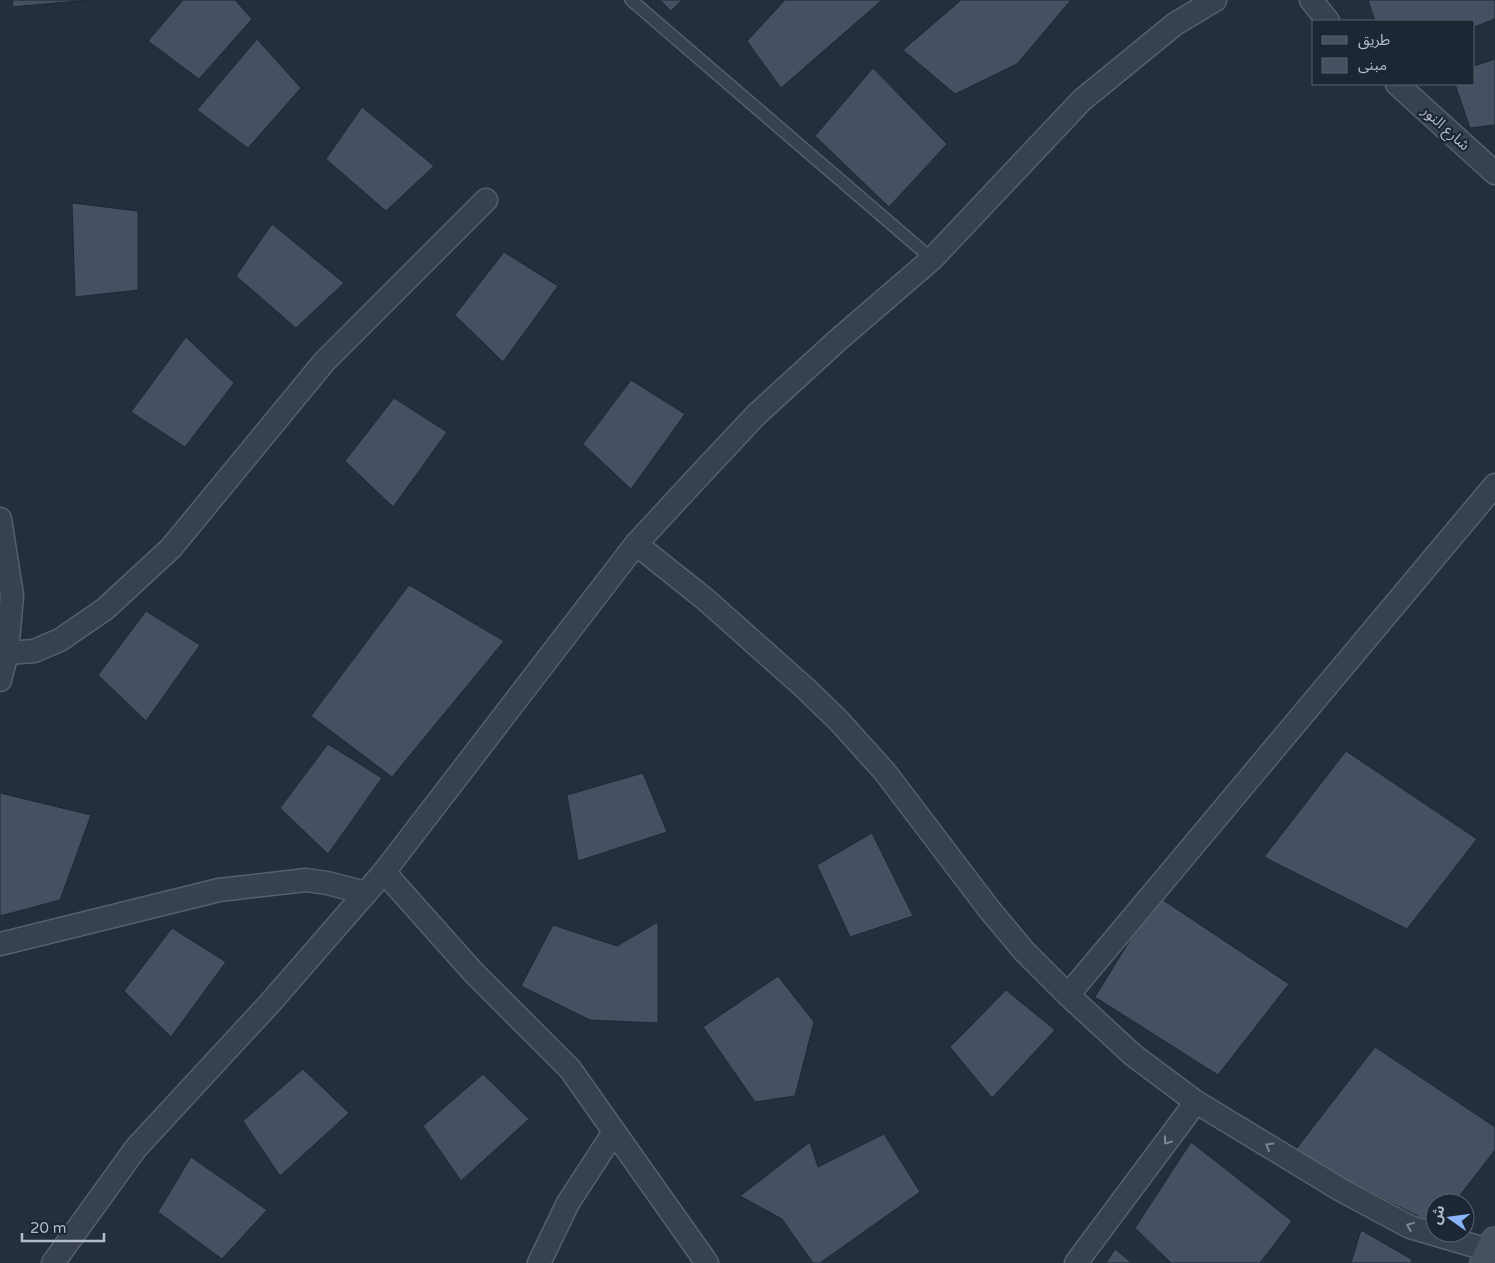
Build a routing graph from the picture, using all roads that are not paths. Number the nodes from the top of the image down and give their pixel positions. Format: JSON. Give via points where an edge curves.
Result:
{"nodes":[{"id":1,"x":631,"y":0,"type":"edge"},
{"id":2,"x":1215,"y":0,"type":"edge"},
{"id":3,"x":1311,"y":0,"type":"edge"},
{"id":4,"x":1327,"y":20,"type":"edge"},
{"id":5,"x":1398,"y":85,"type":"edge"},
{"id":6,"x":1495,"y":173,"type":"edge"},
{"id":7,"x":486,"y":200,"type":"dead end"},
{"id":8,"x":932,"y":259,"type":"junction"},
{"id":9,"x":1495,"y":485,"type":"edge"},
{"id":10,"x":0,"y":519,"type":"edge"},
{"id":11,"x":636,"y":544,"type":"junction"},
{"id":12,"x":8,"y":653,"type":"junction"},
{"id":13,"x":0,"y":680,"type":"edge"},
{"id":14,"x":384,"y":872,"type":"junction"},
{"id":15,"x":366,"y":893,"type":"junction"},
{"id":16,"x":0,"y":944,"type":"edge"},
{"id":17,"x":1068,"y":995,"type":"junction"},
{"id":18,"x":1196,"y":1102,"type":"junction"},
{"id":19,"x":614,"y":1132,"type":"junction"},
{"id":20,"x":1491,"y":1252,"type":"edge"},
{"id":21,"x":53,"y":1263,"type":"edge"},
{"id":22,"x":539,"y":1263,"type":"edge"},
{"id":23,"x":707,"y":1263,"type":"edge"},
{"id":24,"x":1076,"y":1263,"type":"edge"}],
"edges":[{"from":1,"to":8,"type":"lane"},
{"from":2,"to":8,"type":"street","via":[[1175,24],[1082,100]]},
{"from":3,"to":4,"type":"street"},
{"from":5,"to":6,"type":"street","name":"شارع النور"},
{"from":7,"to":12,"type":"street","via":[[324,362],[171,548],[104,609],[60,640],[34,651]]},
{"from":8,"to":11,"type":"street","via":[[756,416]]},
{"from":9,"to":17,"type":"street"},
{"from":10,"to":12,"type":"street","via":[[12,595]]},
{"from":11,"to":14,"type":"street"},
{"from":11,"to":17,"type":"street","via":[[705,599],[839,721],[886,772],[1018,944]]},
{"from":12,"to":13,"type":"street"},
{"from":14,"to":15,"type":"street"},
{"from":14,"to":19,"type":"street","via":[[474,973],[570,1069]]},
{"from":15,"to":16,"type":"street","via":[[306,880],[219,890]]},
{"from":15,"to":21,"type":"street","via":[[136,1148]]},
{"from":17,"to":18,"type":"street","via":[[1133,1055]]},
{"from":20,"to":18,"type":"street","one_way":true,"via":[[1410,1227],[1341,1190]]},
{"from":18,"to":24,"type":"street","one_way":true},
{"from":19,"to":22,"type":"street","via":[[568,1203]]},
{"from":19,"to":23,"type":"street"}]}
